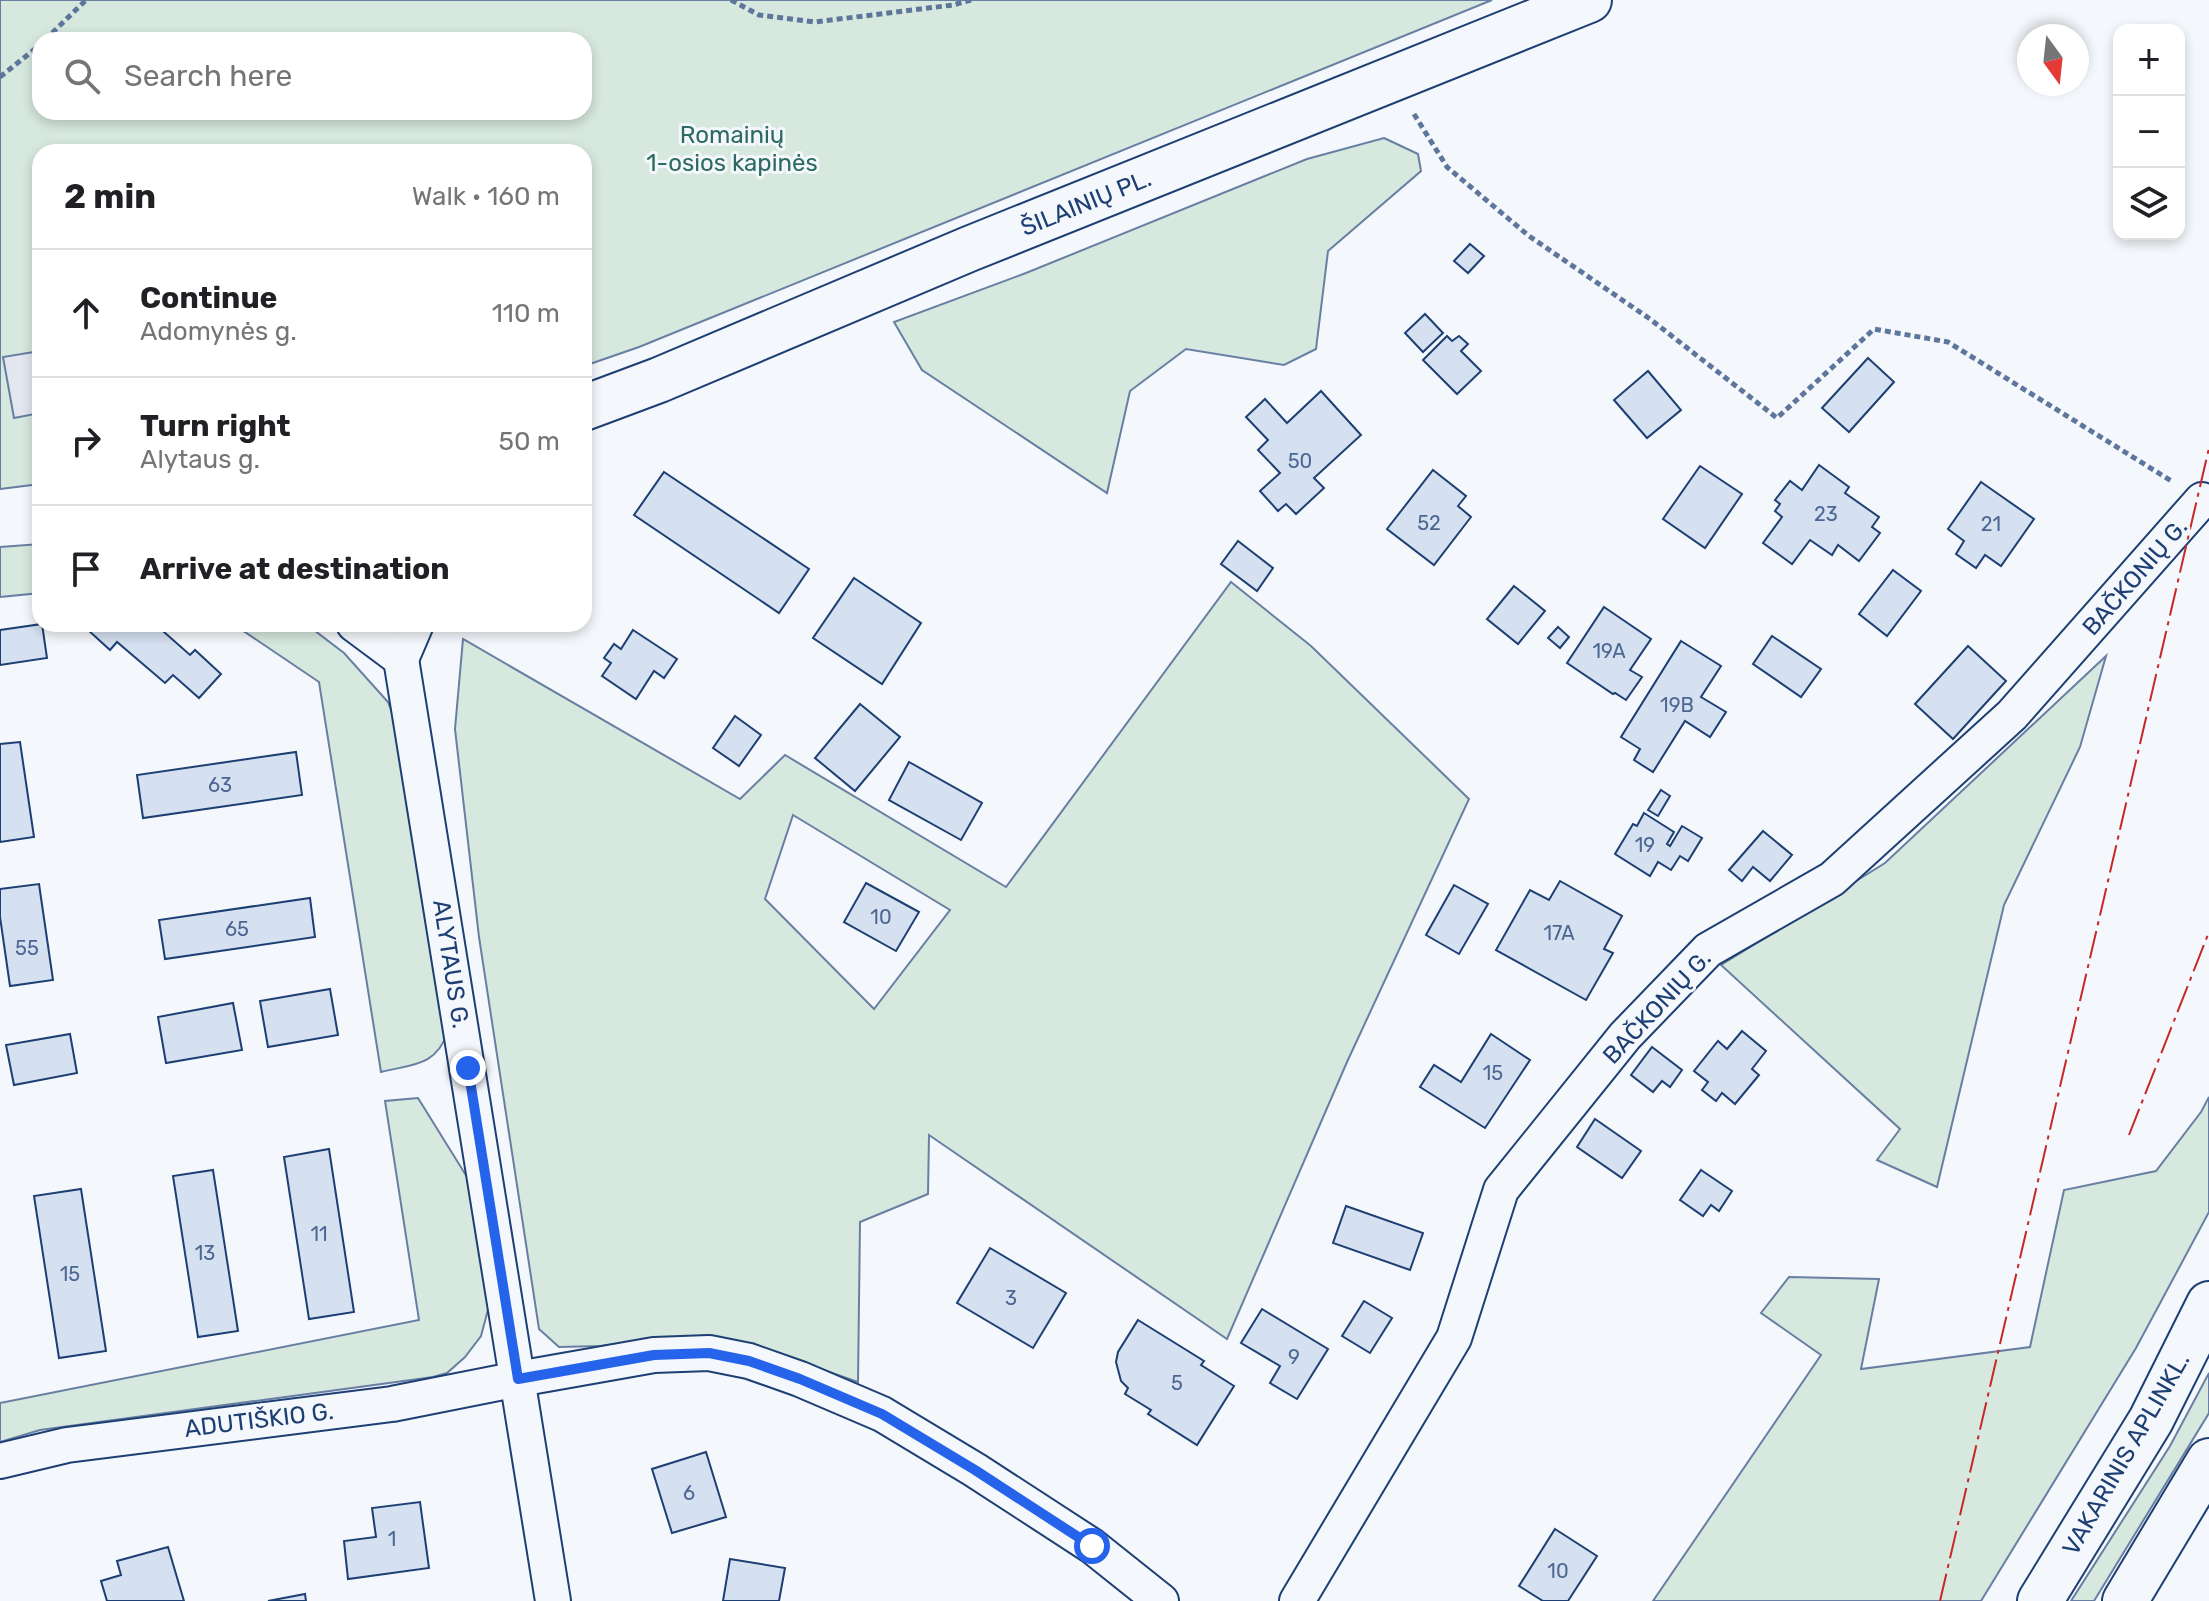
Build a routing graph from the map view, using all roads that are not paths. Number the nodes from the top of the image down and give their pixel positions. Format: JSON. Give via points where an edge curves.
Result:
{"nodes":[{"id":1,"x":1589,"y":0,"type":"edge"},
{"id":2,"x":592,"y":405,"type":"edge"},
{"id":3,"x":2202,"y":500,"type":"road end"},
{"id":4,"x":365,"y":632,"type":"edge"},
{"id":5,"x":413,"y":632,"type":"edge"},
{"id":6,"x":401,"y":659,"type":"junction"},
{"id":7,"x":2209,"y":1304,"type":"edge"},
{"id":8,"x":518,"y":1379,"type":"junction"},
{"id":9,"x":0,"y":1461,"type":"edge"},
{"id":10,"x":2209,"y":1461,"type":"edge"},
{"id":11,"x":553,"y":1601,"type":"edge"},
{"id":12,"x":1161,"y":1601,"type":"edge"},
{"id":13,"x":1297,"y":1601,"type":"edge"},
{"id":14,"x":2040,"y":1601,"type":"edge"},
{"id":15,"x":2125,"y":1601,"type":"edge"}],
"edges":[{"from":1,"to":2,"type":"main road","name":"ŠILAINIŲ PL."},
{"from":3,"to":13,"type":"street","name":"BAČKONIŲ G.","via":[[2012,715],[1832,879],[1708,950],[1625,1036],[1501,1190],[1454,1338]]},
{"from":4,"to":6,"type":"street"},
{"from":5,"to":6,"type":"street"},
{"from":6,"to":8,"type":"street","name":"ALYTAUS G."},
{"from":7,"to":14,"type":"main road","name":"VAKARINIS APLINKL.","via":[[2151,1420]]},
{"from":8,"to":9,"type":"street","name":"ADUTIŠKIO G.","via":[[392,1404],[67,1445]]},
{"from":8,"to":11,"type":"street","name":"ALYTAUS G."},
{"from":8,"to":12,"type":"street","name":"ADUTIŠKIO G.","via":[[654,1355],[709,1353],[749,1361],[882,1414],[1092,1546]]},
{"from":10,"to":15,"type":"main road"}]}
